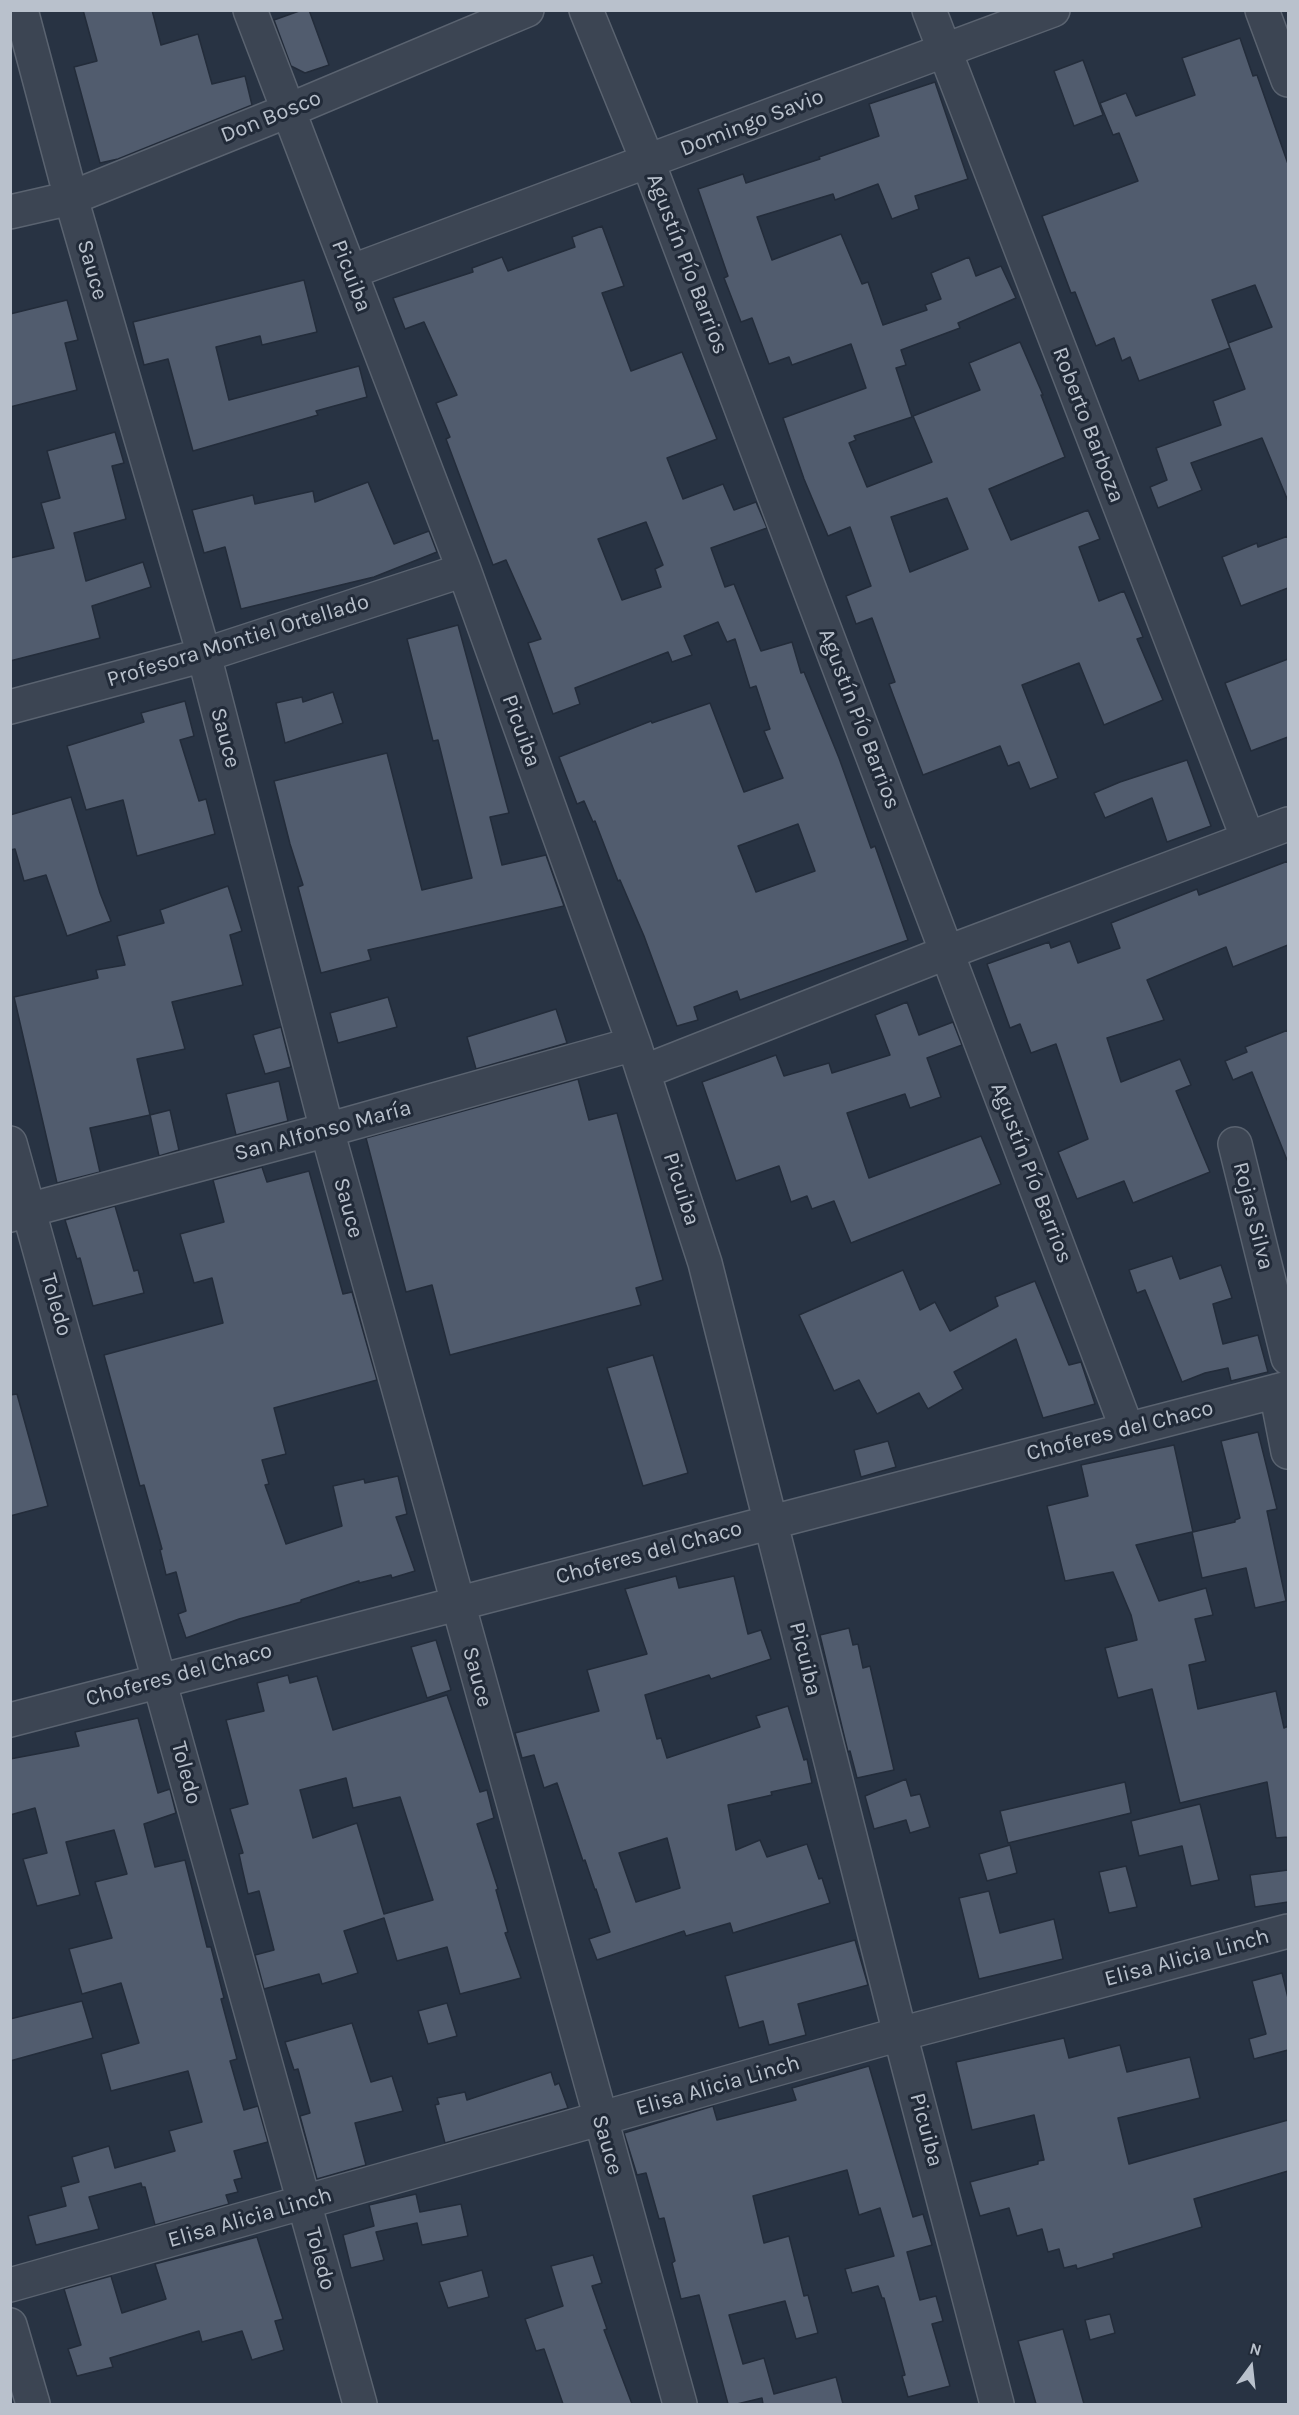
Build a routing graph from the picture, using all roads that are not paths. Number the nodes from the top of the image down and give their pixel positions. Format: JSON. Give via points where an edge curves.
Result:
{"nodes":[{"id":1,"x":21,"y":10,"type":"edge"},
{"id":2,"x":250,"y":10,"type":"edge"},
{"id":3,"x":527,"y":10,"type":"edge"},
{"id":4,"x":586,"y":10,"type":"edge"},
{"id":5,"x":928,"y":10,"type":"edge"},
{"id":6,"x":1053,"y":10,"type":"edge"},
{"id":7,"x":1262,"y":10,"type":"edge"},
{"id":8,"x":944,"y":51,"type":"junction"},
{"id":9,"x":1288,"y":80,"type":"edge"},
{"id":10,"x":287,"y":111,"type":"junction"},
{"id":11,"x":648,"y":162,"type":"junction"},
{"id":12,"x":71,"y":198,"type":"junction"},
{"id":13,"x":10,"y":212,"type":"edge"},
{"id":14,"x":350,"y":272,"type":"junction"},
{"id":15,"x":464,"y":570,"type":"junction"},
{"id":16,"x":204,"y":655,"type":"junction"},
{"id":17,"x":10,"y":706,"type":"edge"},
{"id":18,"x":1288,"y":824,"type":"edge"},
{"id":19,"x":1248,"y":839,"type":"junction"},
{"id":20,"x":948,"y":952,"type":"junction"},
{"id":21,"x":639,"y":1058,"type":"junction"},
{"id":22,"x":327,"y":1130,"type":"junction"},
{"id":23,"x":10,"y":1143,"type":"edge"},
{"id":24,"x":1235,"y":1144,"type":"dead end"},
{"id":25,"x":20,"y":1212,"type":"edge"},
{"id":26,"x":1288,"y":1359,"type":"edge"},
{"id":27,"x":1282,"y":1390,"type":"edge"},
{"id":28,"x":1127,"y":1429,"type":"junction"},
{"id":29,"x":1288,"y":1452,"type":"edge"},
{"id":30,"x":770,"y":1521,"type":"junction"},
{"id":31,"x":456,"y":1603,"type":"junction"},
{"id":32,"x":161,"y":1680,"type":"junction"},
{"id":33,"x":10,"y":1720,"type":"edge"},
{"id":34,"x":1288,"y":1931,"type":"edge"},
{"id":35,"x":900,"y":2034,"type":"junction"},
{"id":36,"x":600,"y":2120,"type":"junction"},
{"id":37,"x":305,"y":2202,"type":"junction"},
{"id":38,"x":10,"y":2285,"type":"edge"},
{"id":39,"x":10,"y":2325,"type":"edge"},
{"id":40,"x":33,"y":2404,"type":"edge"},
{"id":41,"x":360,"y":2404,"type":"edge"},
{"id":42,"x":680,"y":2404,"type":"edge"},
{"id":43,"x":997,"y":2404,"type":"edge"}],
"edges":[{"from":1,"to":12,"type":"street","name":"Sauce"},
{"from":2,"to":10,"type":"street","name":"Picuiba"},
{"from":3,"to":10,"type":"street","name":"Don Bosco"},
{"from":4,"to":11,"type":"street","name":"Agustín Pío Barrios"},
{"from":5,"to":8,"type":"street","name":"Roberto Barboza"},
{"from":6,"to":8,"type":"street","name":"Domingo Savio"},
{"from":7,"to":9,"type":"street"},
{"from":8,"to":11,"type":"street","name":"Domingo Savio"},
{"from":8,"to":19,"type":"street","name":"Roberto Barboza"},
{"from":10,"to":12,"type":"street","name":"Don Bosco"},
{"from":10,"to":14,"type":"street","name":"Picuiba"},
{"from":11,"to":14,"type":"street","name":"Domingo Savio"},
{"from":11,"to":20,"type":"street","name":"Agustín Pío Barrios"},
{"from":12,"to":13,"type":"street","name":"Don Bosco"},
{"from":12,"to":16,"type":"street","name":"Sauce"},
{"from":14,"to":15,"type":"street","name":"Picuiba"},
{"from":15,"to":16,"type":"street","name":"Profesora Montiel Ortellado"},
{"from":15,"to":21,"type":"street","name":"Picuiba"},
{"from":16,"to":17,"type":"street","name":"Profesora Montiel Ortellado"},
{"from":16,"to":22,"type":"street","name":"Sauce"},
{"from":18,"to":19,"type":"street","name":"San Alfonso María"},
{"from":19,"to":20,"type":"street","name":"San Alfonso María"},
{"from":20,"to":21,"type":"street","name":"San Alfonso María"},
{"from":20,"to":28,"type":"street","name":"Agustín Pío Barrios"},
{"from":21,"to":22,"type":"street","name":"San Alfonso María"},
{"from":21,"to":30,"type":"street","name":"Picuiba","via":[[705,1263]]},
{"from":22,"to":25,"type":"street","name":"San Alfonso María"},
{"from":22,"to":31,"type":"street","name":"Sauce"},
{"from":23,"to":25,"type":"street","name":"Toledo"},
{"from":24,"to":26,"type":"street","name":"Rojas Silva"},
{"from":25,"to":32,"type":"street","name":"Toledo"},
{"from":27,"to":28,"type":"street","name":"Choferes del Chaco"},
{"from":27,"to":29,"type":"street"},
{"from":28,"to":30,"type":"street","name":"Choferes del Chaco"},
{"from":30,"to":31,"type":"street","name":"Choferes del Chaco"},
{"from":30,"to":35,"type":"street","name":"Picuiba"},
{"from":31,"to":32,"type":"street","name":"Choferes del Chaco"},
{"from":31,"to":36,"type":"street","name":"Sauce"},
{"from":32,"to":33,"type":"street","name":"Choferes del Chaco"},
{"from":32,"to":37,"type":"street","name":"Toledo"},
{"from":34,"to":35,"type":"street","name":"Elisa Alicia Linch"},
{"from":35,"to":36,"type":"street","name":"Elisa Alicia Linch"},
{"from":35,"to":43,"type":"street","name":"Picuiba"},
{"from":36,"to":37,"type":"street","name":"Elisa Alicia Linch"},
{"from":36,"to":42,"type":"street","name":"Sauce"},
{"from":37,"to":38,"type":"street","name":"Elisa Alicia Linch"},
{"from":37,"to":41,"type":"street","name":"Toledo"},
{"from":39,"to":40,"type":"street"}]}
